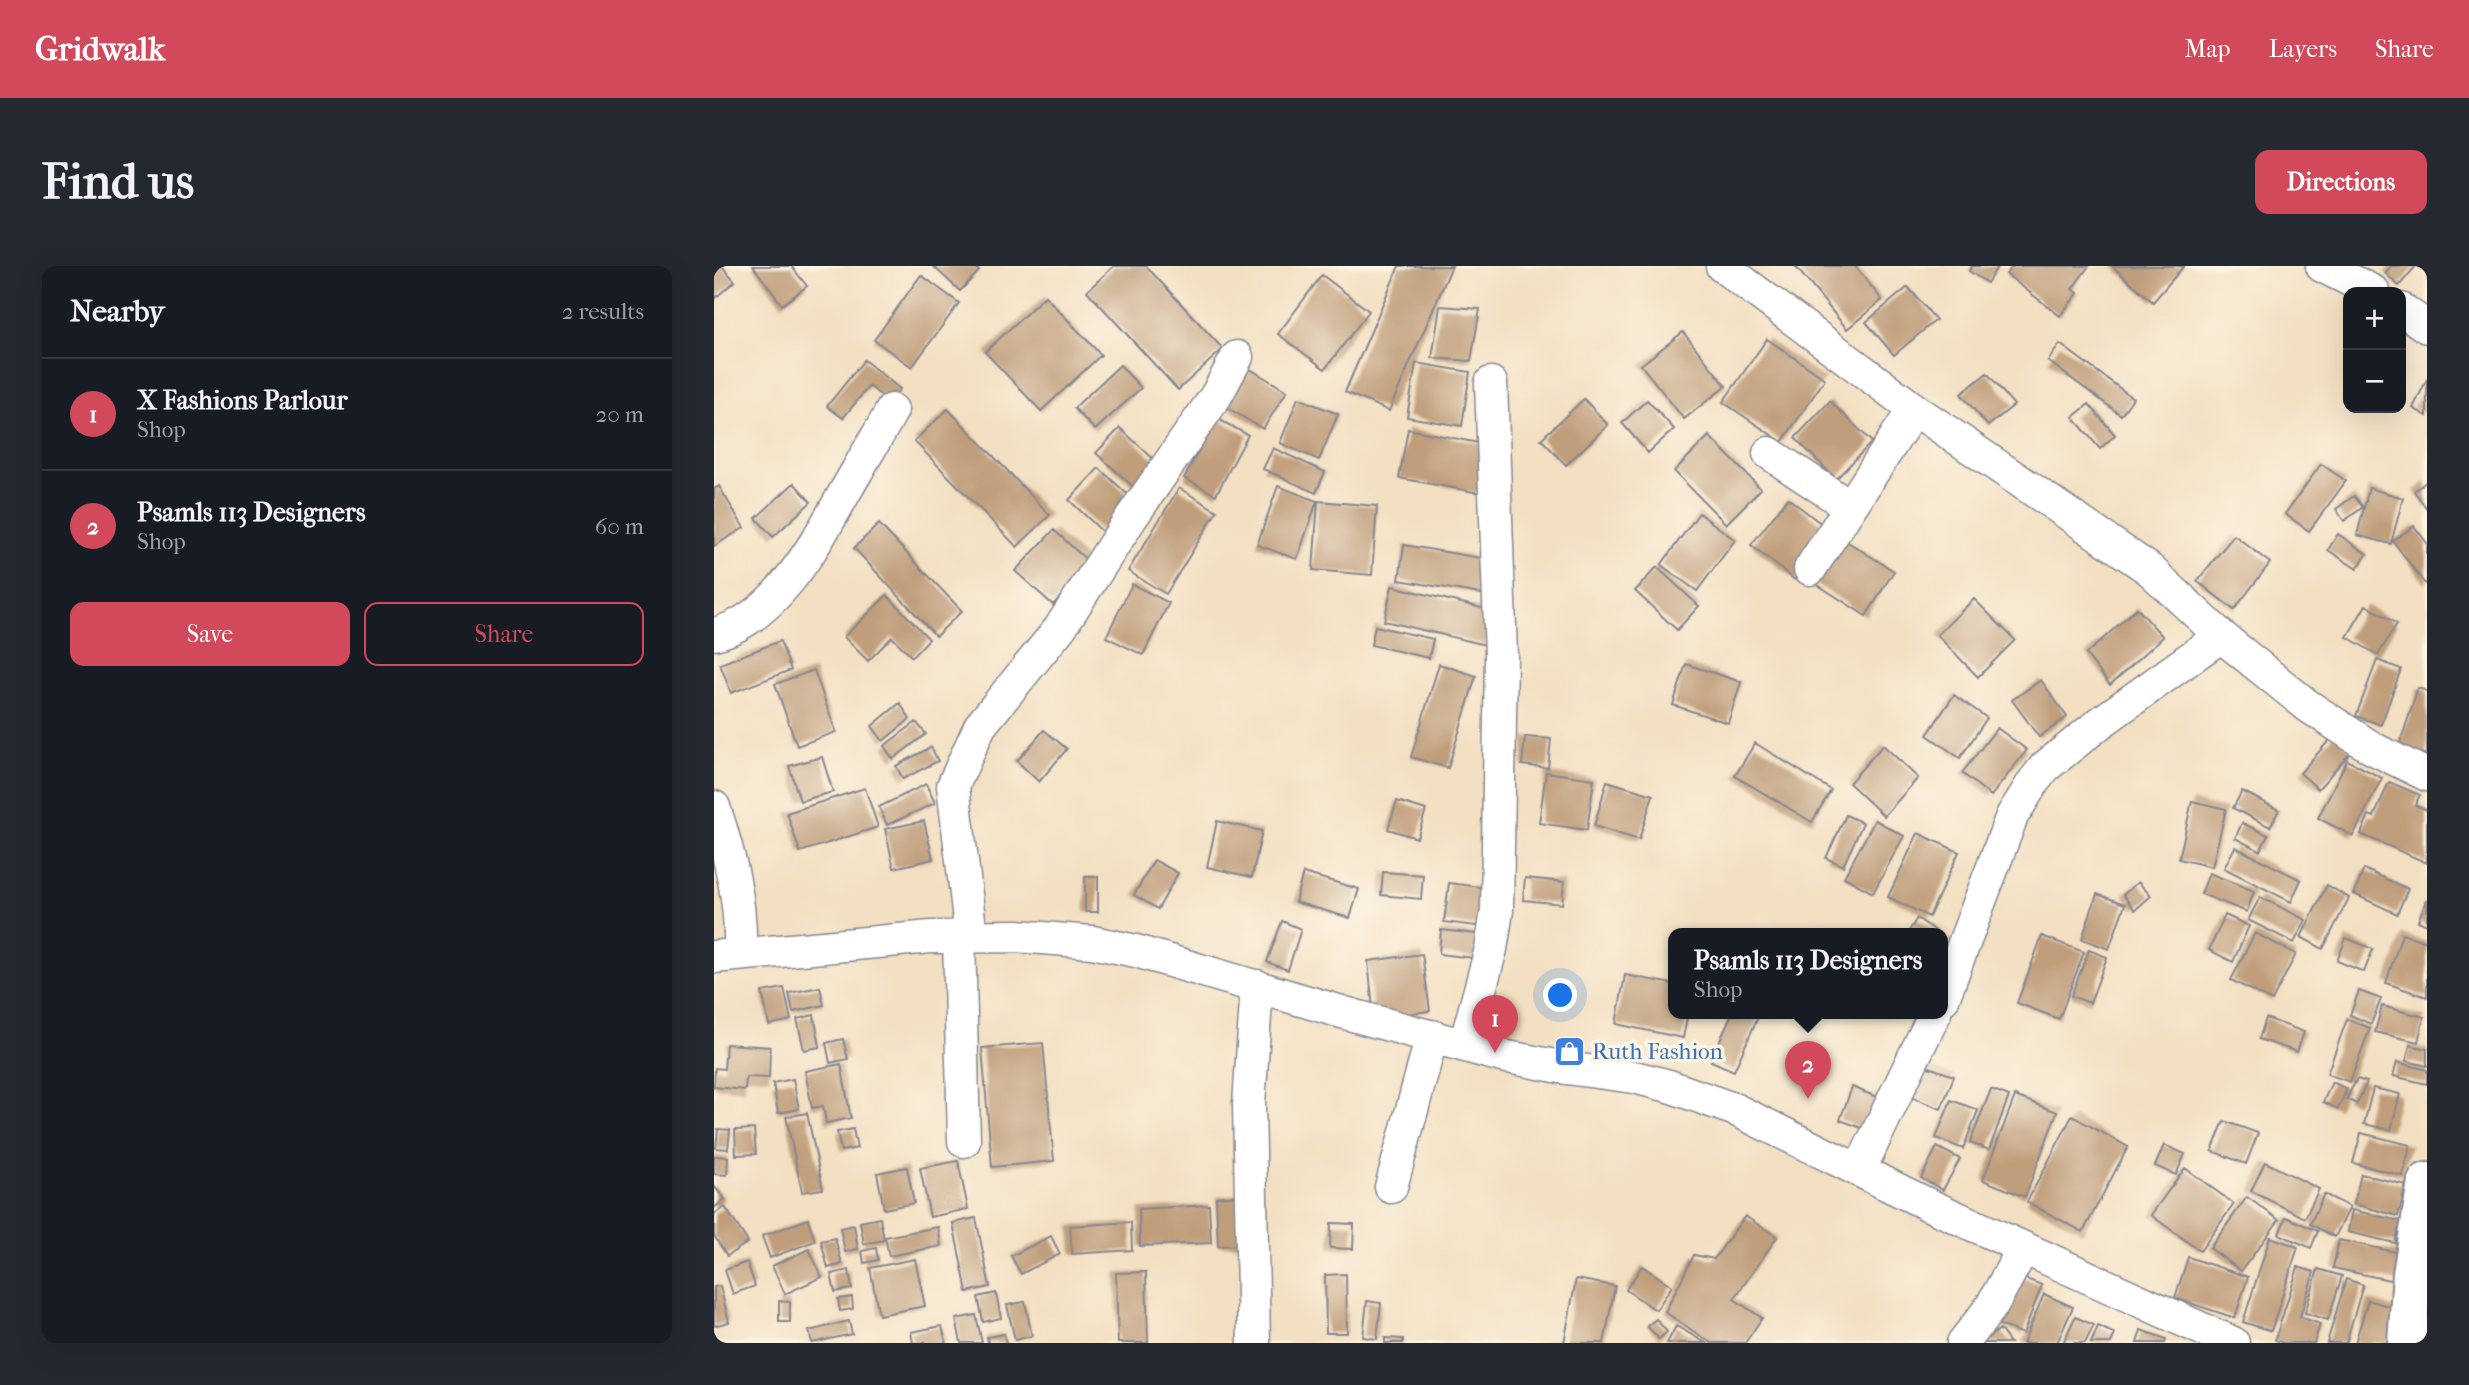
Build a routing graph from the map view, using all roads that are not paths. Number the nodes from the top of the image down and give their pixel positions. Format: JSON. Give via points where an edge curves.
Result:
{"nodes":[{"id":1,"x":1722,"y":266,"type":"edge"},
{"id":2,"x":2322,"y":266,"type":"edge"},
{"id":3,"x":2364,"y":287,"type":"edge"},
{"id":4,"x":2406,"y":312,"type":"edge"},
{"id":5,"x":2427,"y":327,"type":"edge"},
{"id":6,"x":1237,"y":357,"type":"dead end"},
{"id":7,"x":1491,"y":383,"type":"dead end"},
{"id":8,"x":1914,"y":408,"type":"junction"},
{"id":9,"x":892,"y":410,"type":"dead end"},
{"id":10,"x":1769,"y":453,"type":"dead end"},
{"id":11,"x":1850,"y":507,"type":"junction"},
{"id":12,"x":1810,"y":569,"type":"dead end"},
{"id":13,"x":714,"y":634,"type":"edge"},
{"id":14,"x":2221,"y":636,"type":"junction"},
{"id":15,"x":2427,"y":775,"type":"edge"},
{"id":16,"x":714,"y":807,"type":"edge"},
{"id":17,"x":965,"y":936,"type":"junction"},
{"id":18,"x":727,"y":955,"type":"edge"},
{"id":19,"x":1257,"y":986,"type":"junction"},
{"id":20,"x":1948,"y":986,"type":"edge"},
{"id":21,"x":1932,"y":1019,"type":"edge"},
{"id":22,"x":1432,"y":1036,"type":"junction"},
{"id":23,"x":1465,"y":1045,"type":"junction"},
{"id":24,"x":964,"y":1141,"type":"dead end"},
{"id":25,"x":1859,"y":1171,"type":"junction"},
{"id":26,"x":2427,"y":1182,"type":"edge"},
{"id":27,"x":1391,"y":1187,"type":"dead end"},
{"id":28,"x":2023,"y":1249,"type":"junction"},
{"id":29,"x":2226,"y":1342,"type":"edge"},
{"id":30,"x":1254,"y":1343,"type":"edge"},
{"id":31,"x":1963,"y":1343,"type":"edge"},
{"id":32,"x":2407,"y":1343,"type":"edge"}],
"edges":[{"from":1,"to":8,"type":"street"},
{"from":2,"to":3,"type":"street"},
{"from":4,"to":5,"type":"street"},
{"from":6,"to":17,"type":"street","via":[[1216,396],[1059,628],[980,726],[953,786]]},
{"from":7,"to":23,"type":"street","via":[[1501,655],[1497,911]]},
{"from":8,"to":11,"type":"street"},
{"from":8,"to":14,"type":"street","via":[[2140,563]]},
{"from":9,"to":13,"type":"street","via":[[822,534],[793,574],[768,603],[742,623]]},
{"from":10,"to":11,"type":"street"},
{"from":11,"to":12,"type":"street"},
{"from":14,"to":15,"type":"street","via":[[2318,713],[2372,748]]},
{"from":14,"to":20,"type":"street","via":[[2100,723],[2034,781],[2012,816]]},
{"from":16,"to":18,"type":"street","via":[[738,898],[741,929]]},
{"from":17,"to":18,"type":"street"},
{"from":17,"to":19,"type":"street","via":[[1092,942]]},
{"from":17,"to":24,"type":"street"},
{"from":19,"to":22,"type":"street"},
{"from":19,"to":30,"type":"street","via":[[1249,1104]]},
{"from":21,"to":25,"type":"street"},
{"from":22,"to":23,"type":"street"},
{"from":22,"to":27,"type":"street"},
{"from":23,"to":25,"type":"street","via":[[1502,1056],[1634,1077],[1702,1096]]},
{"from":25,"to":28,"type":"street"},
{"from":26,"to":32,"type":"street","via":[[2412,1274]]},
{"from":28,"to":29,"type":"street"},
{"from":28,"to":31,"type":"street","via":[[1991,1307]]}]}
